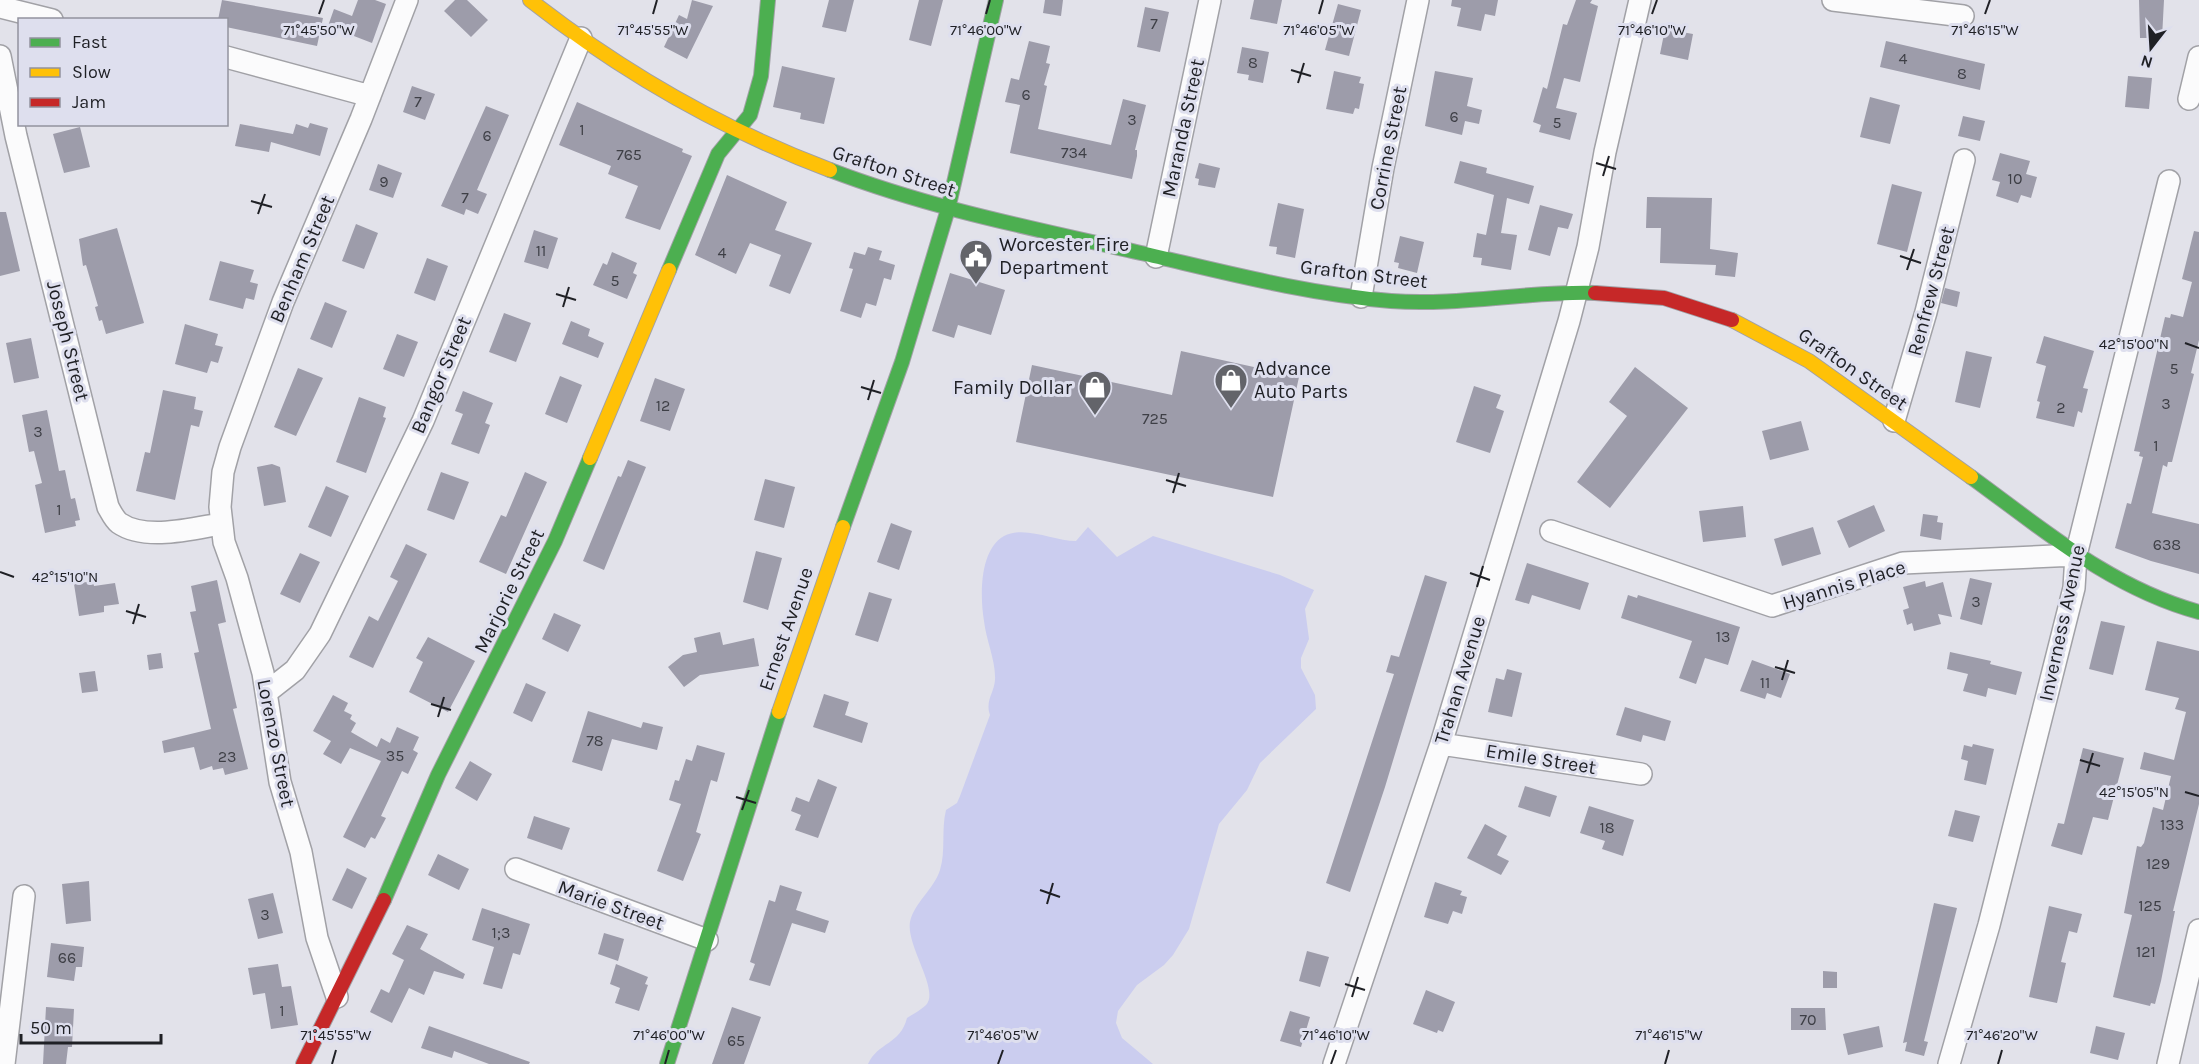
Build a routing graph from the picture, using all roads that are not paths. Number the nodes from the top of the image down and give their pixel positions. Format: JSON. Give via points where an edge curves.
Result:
{"nodes":[{"id":1,"x":407,"y":0,"type":"edge"},
{"id":2,"x":530,"y":0,"type":"edge"},
{"id":3,"x":768,"y":0,"type":"edge"},
{"id":4,"x":996,"y":0,"type":"edge"},
{"id":5,"x":1210,"y":0,"type":"edge"},
{"id":6,"x":1418,"y":0,"type":"edge"},
{"id":7,"x":1640,"y":0,"type":"edge"},
{"id":8,"x":1833,"y":0,"type":"edge"},
{"id":9,"x":0,"y":7,"type":"edge"},
{"id":10,"x":550,"y":7,"type":"edge"},
{"id":11,"x":1963,"y":16,"type":"dead end"},
{"id":12,"x":44,"y":18,"type":"edge"},
{"id":13,"x":581,"y":38,"type":"junction"},
{"id":14,"x":0,"y":56,"type":"edge"},
{"id":15,"x":2199,"y":57,"type":"edge"},
{"id":16,"x":228,"y":58,"type":"edge"},
{"id":17,"x":370,"y":96,"type":"junction"},
{"id":18,"x":2189,"y":99,"type":"dead end"},
{"id":19,"x":738,"y":131,"type":"junction"},
{"id":20,"x":1964,"y":160,"type":"dead end"},
{"id":21,"x":2169,"y":181,"type":"dead end"},
{"id":22,"x":948,"y":209,"type":"junction"},
{"id":23,"x":1156,"y":257,"type":"junction"},
{"id":24,"x":1576,"y":293,"type":"junction"},
{"id":25,"x":1361,"y":297,"type":"junction"},
{"id":26,"x":1894,"y":421,"type":"junction"},
{"id":27,"x":220,"y":524,"type":"junction"},
{"id":28,"x":1551,"y":531,"type":"dead end"},
{"id":29,"x":2076,"y":555,"type":"junction"},
{"id":30,"x":2199,"y":612,"type":"edge"},
{"id":31,"x":267,"y":692,"type":"junction"},
{"id":32,"x":1441,"y":744,"type":"junction"},
{"id":33,"x":1641,"y":774,"type":"dead end"},
{"id":34,"x":516,"y":869,"type":"dead end"},
{"id":35,"x":24,"y":896,"type":"dead end"},
{"id":36,"x":2199,"y":930,"type":"edge"},
{"id":37,"x":707,"y":940,"type":"junction"},
{"id":38,"x":337,"y":997,"type":"junction"},
{"id":39,"x":4,"y":1064,"type":"edge"},
{"id":40,"x":303,"y":1064,"type":"edge"},
{"id":41,"x":667,"y":1064,"type":"edge"},
{"id":42,"x":1334,"y":1064,"type":"edge"},
{"id":43,"x":1949,"y":1064,"type":"edge"},
{"id":44,"x":2168,"y":1064,"type":"edge"}],
"edges":[{"from":1,"to":17,"type":"street","name":"Benham Street"},
{"from":2,"to":10,"type":"main road","name":"Grafton Street"},
{"from":3,"to":19,"type":"main road","name":"Marjorie Street","via":[[761,76],[750,115]]},
{"from":4,"to":22,"type":"main road","name":"Ernest Avenue"},
{"from":5,"to":23,"type":"street","name":"Maranda Street"},
{"from":6,"to":25,"type":"street","name":"Corrine Street"},
{"from":7,"to":24,"type":"street","name":"Trahan Avenue"},
{"from":8,"to":11,"type":"street"},
{"from":9,"to":12,"type":"street"},
{"from":10,"to":13,"type":"main road","name":"Grafton Street"},
{"from":13,"to":19,"type":"main road","name":"Grafton Street"},
{"from":13,"to":31,"type":"street","name":"Bangor Street","via":[[423,421],[320,634],[296,670]]},
{"from":14,"to":27,"type":"street","name":"Joseph Street","via":[[16,136],[108,507],[117,522],[132,528],[169,531]]},
{"from":15,"to":18,"type":"street"},
{"from":16,"to":17,"type":"street"},
{"from":17,"to":27,"type":"street","name":"Benham Street","via":[[283,302],[230,447],[221,489]]},
{"from":19,"to":22,"type":"main road","name":"Grafton Street","via":[[838,174]]},
{"from":19,"to":38,"type":"main road","name":"Marjorie Street","via":[[718,154],[555,541],[438,775],[403,861]]},
{"from":20,"to":26,"type":"street","name":"Renfrew Street"},
{"from":21,"to":29,"type":"street","name":"Inverness Avenue"},
{"from":22,"to":23,"type":"main road","name":"Grafton Street"},
{"from":22,"to":37,"type":"main road","name":"Ernest Avenue","via":[[902,362],[803,639]]},
{"from":23,"to":25,"type":"main road","name":"Grafton Street"},
{"from":24,"to":25,"type":"main road","name":"Grafton Street","via":[[1444,302]]},
{"from":24,"to":26,"type":"main road","name":"Grafton Street","via":[[1672,300],[1724,317],[1778,341]]},
{"from":24,"to":32,"type":"street","name":"Trahan Avenue"},
{"from":26,"to":29,"type":"main road","name":"Grafton Street"},
{"from":27,"to":31,"type":"street","name":"Lorenzo Street"},
{"from":28,"to":29,"type":"street","name":"Hyannis Place","via":[[1772,606],[1903,563]]},
{"from":29,"to":30,"type":"main road","name":"Grafton Street","via":[[2148,596]]},
{"from":29,"to":43,"type":"street","name":"Inverness Avenue","via":[[2071,600],[1989,925]]},
{"from":31,"to":38,"type":"street","name":"Lorenzo Street","via":[[280,782],[301,852],[317,938]]},
{"from":32,"to":33,"type":"street","name":"Emile Street"},
{"from":32,"to":42,"type":"street","name":"Trahan Avenue"},
{"from":34,"to":37,"type":"street","name":"Marie Street"},
{"from":35,"to":39,"type":"street"},
{"from":36,"to":44,"type":"street"},
{"from":37,"to":41,"type":"main road","name":"Ernest Avenue"},
{"from":38,"to":40,"type":"main road","name":"Marjorie Street"}]}
